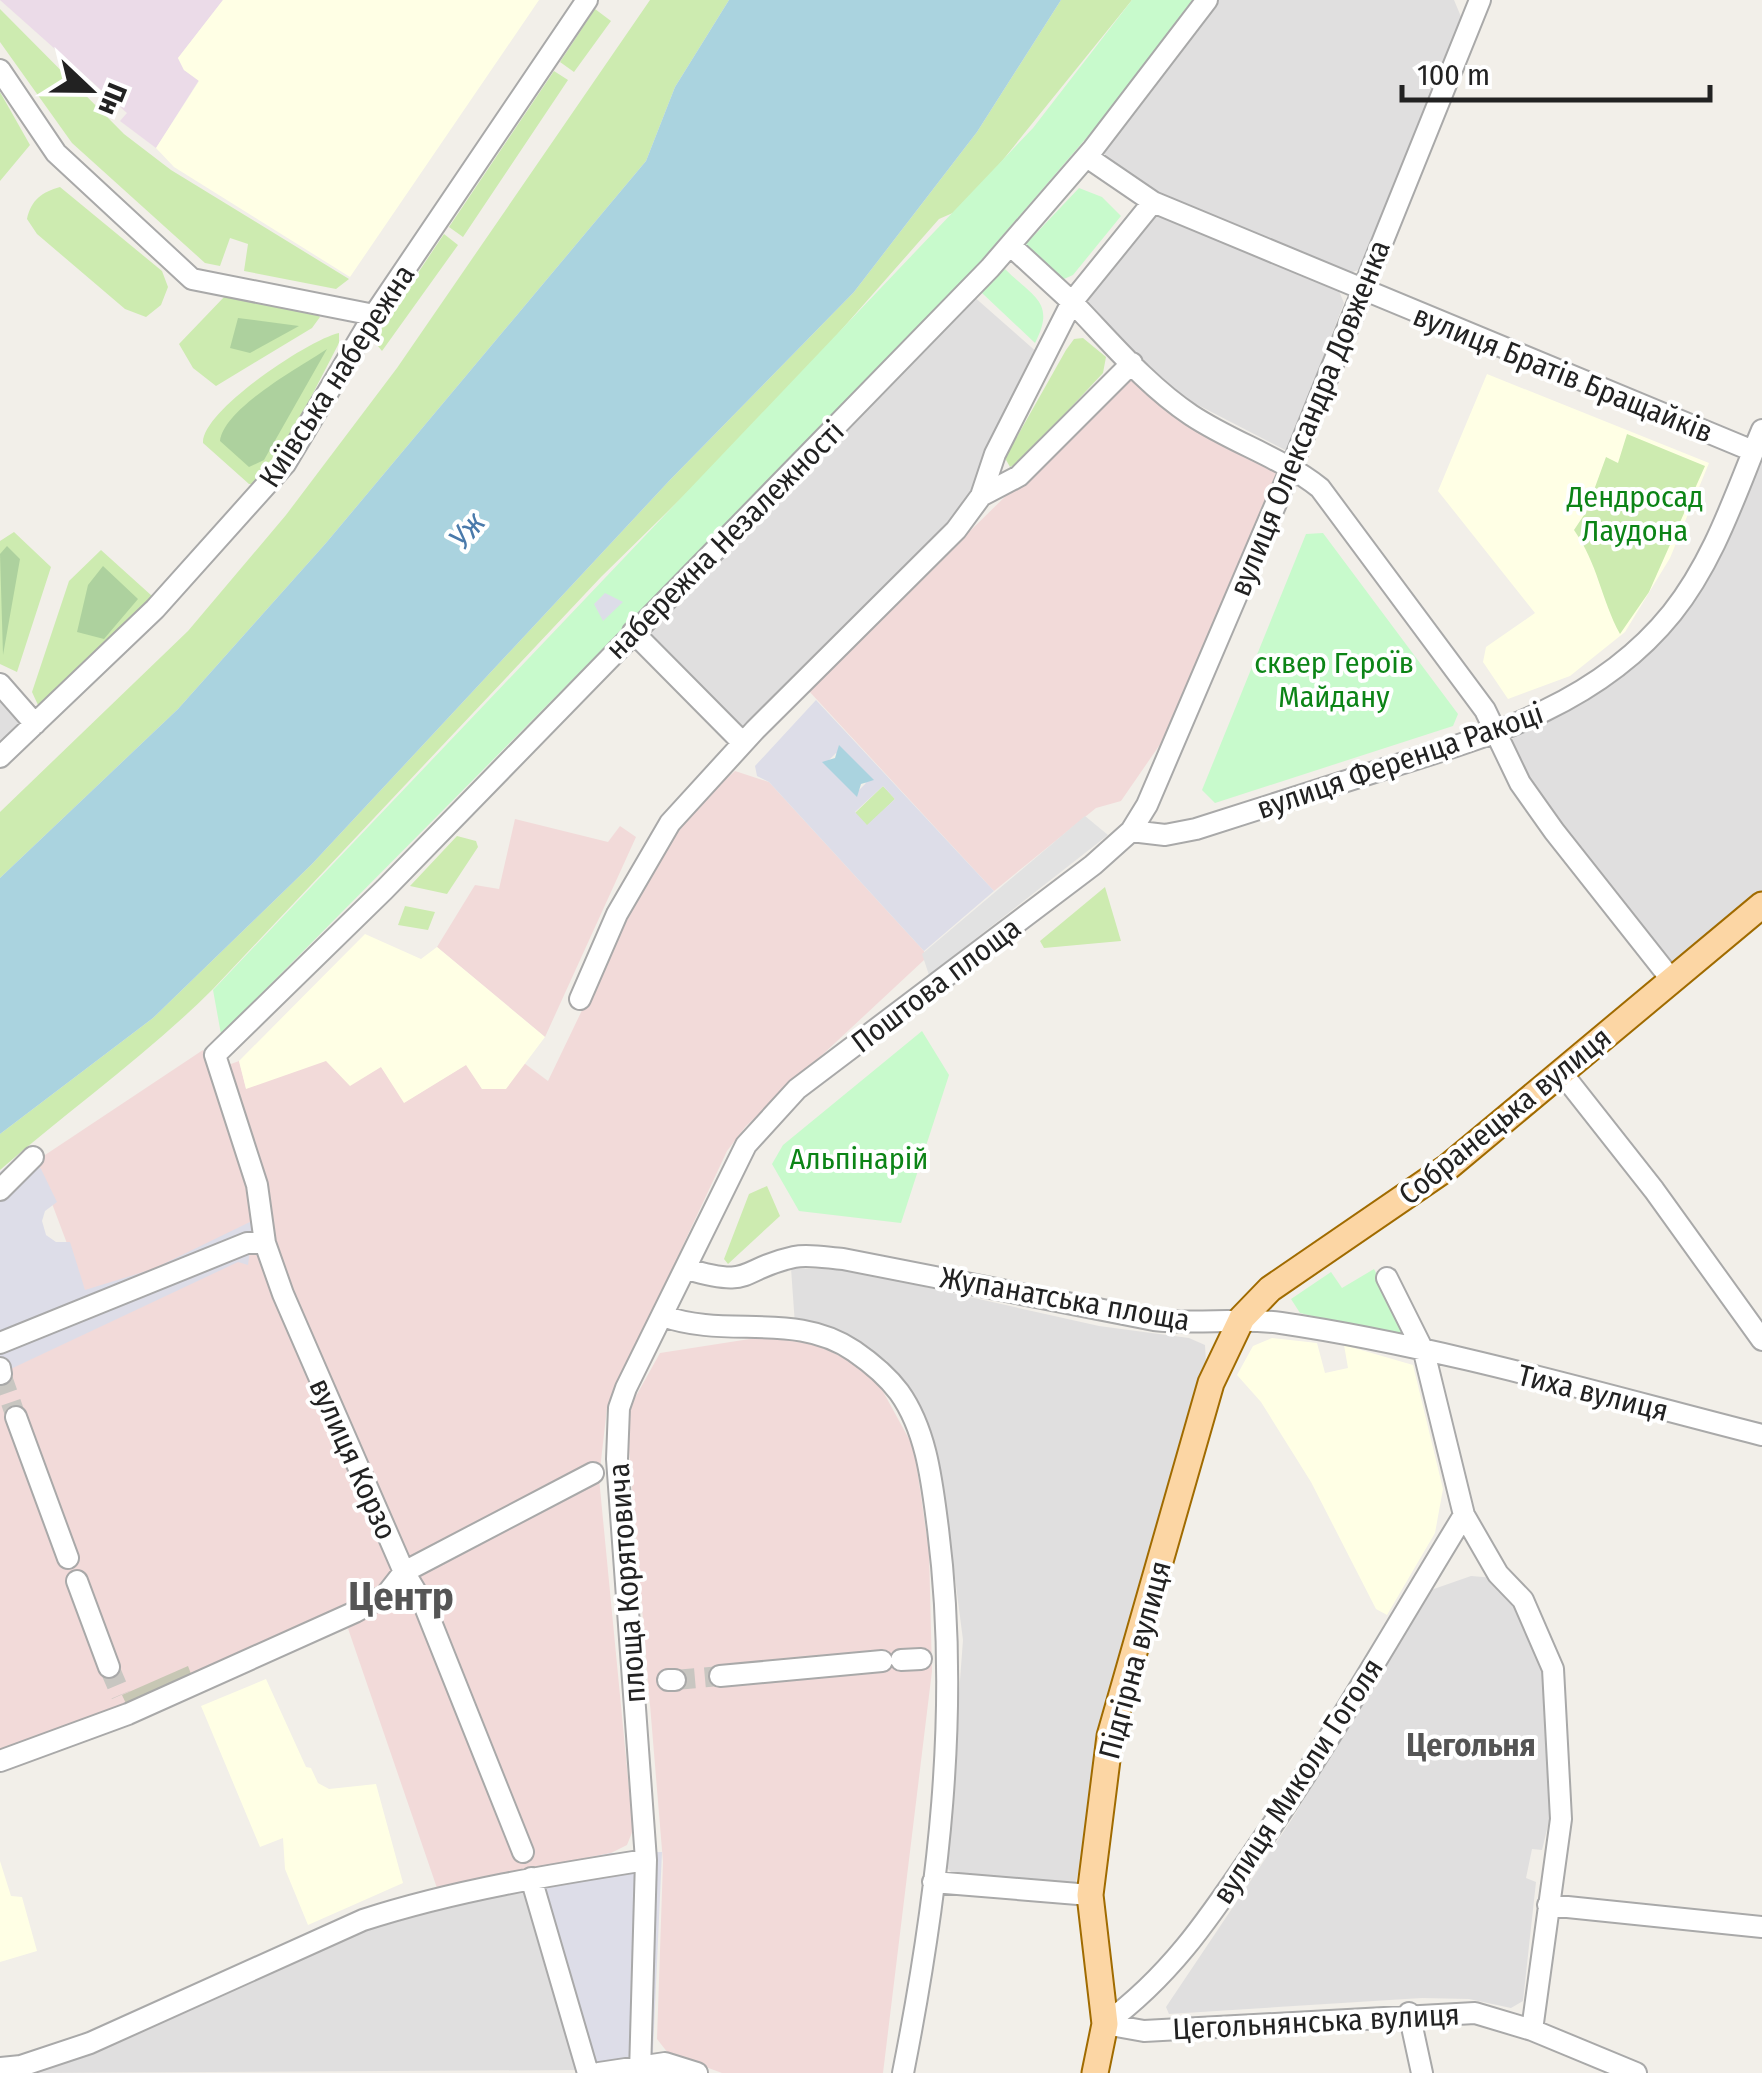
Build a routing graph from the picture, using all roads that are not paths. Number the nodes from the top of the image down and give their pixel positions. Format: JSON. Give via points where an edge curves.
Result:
{"nodes":[{"id":1,"x":587,"y":0,"type":"edge"},
{"id":2,"x":1208,"y":0,"type":"edge"},
{"id":3,"x":1477,"y":1,"type":"edge"},
{"id":4,"x":0,"y":70,"type":"edge"},
{"id":5,"x":1087,"y":157,"type":"junction"},
{"id":6,"x":1153,"y":202,"type":"junction"},
{"id":7,"x":1010,"y":245,"type":"junction"},
{"id":8,"x":1362,"y":292,"type":"junction"},
{"id":9,"x":1072,"y":302,"type":"junction"},
{"id":10,"x":374,"y":315,"type":"junction"},
{"id":11,"x":1132,"y":363,"type":"junction"},
{"id":12,"x":1762,"y":430,"type":"edge"},
{"id":13,"x":1753,"y":451,"type":"junction"},
{"id":14,"x":1292,"y":466,"type":"junction"},
{"id":15,"x":980,"y":496,"type":"junction"},
{"id":16,"x":633,"y":632,"type":"junction"},
{"id":17,"x":0,"y":684,"type":"edge"},
{"id":18,"x":35,"y":724,"type":"junction"},
{"id":19,"x":1496,"y":731,"type":"junction"},
{"id":20,"x":744,"y":743,"type":"junction"},
{"id":21,"x":0,"y":757,"type":"edge"},
{"id":22,"x":1131,"y":831,"type":"junction"},
{"id":23,"x":1762,"y":905,"type":"edge"},
{"id":24,"x":1672,"y":979,"type":"junction"},
{"id":25,"x":580,"y":999,"type":"dead end"},
{"id":26,"x":214,"y":1055,"type":"joint"},
{"id":27,"x":1561,"y":1072,"type":"junction"},
{"id":28,"x":33,"y":1157,"type":"dead end"},
{"id":29,"x":0,"y":1190,"type":"edge"},
{"id":30,"x":265,"y":1242,"type":"junction"},
{"id":31,"x":687,"y":1269,"type":"junction"},
{"id":32,"x":1387,"y":1278,"type":"dead end"},
{"id":33,"x":664,"y":1316,"type":"junction"},
{"id":34,"x":1242,"y":1318,"type":"junction"},
{"id":35,"x":1762,"y":1340,"type":"edge"},
{"id":36,"x":0,"y":1343,"type":"edge"},
{"id":37,"x":1424,"y":1352,"type":"junction"},
{"id":38,"x":16,"y":1417,"type":"tunnel mouth"},
{"id":39,"x":1762,"y":1435,"type":"edge"},
{"id":40,"x":594,"y":1473,"type":"dead end"},
{"id":41,"x":1464,"y":1515,"type":"junction"},
{"id":42,"x":68,"y":1558,"type":"dead end"},
{"id":43,"x":404,"y":1572,"type":"junction"},
{"id":44,"x":76,"y":1581,"type":"dead end"},
{"id":45,"x":901,"y":1660,"type":"dead end"},
{"id":46,"x":110,"y":1667,"type":"tunnel mouth"},
{"id":47,"x":720,"y":1676,"type":"tunnel mouth"},
{"id":48,"x":0,"y":1762,"type":"edge"},
{"id":49,"x":523,"y":1852,"type":"dead end"},
{"id":50,"x":646,"y":1860,"type":"junction"},
{"id":51,"x":531,"y":1878,"type":"junction"},
{"id":52,"x":933,"y":1882,"type":"junction"},
{"id":53,"x":1090,"y":1895,"type":"junction"},
{"id":54,"x":1548,"y":1904,"type":"junction"},
{"id":55,"x":1762,"y":1927,"type":"edge"},
{"id":56,"x":1409,"y":2014,"type":"junction"},
{"id":57,"x":1105,"y":2024,"type":"junction"},
{"id":58,"x":1532,"y":2030,"type":"junction"},
{"id":59,"x":15,"y":2069,"type":"edge"},
{"id":60,"x":641,"y":2069,"type":"edge"},
{"id":61,"x":588,"y":2073,"type":"edge"},
{"id":62,"x":599,"y":2073,"type":"edge"},
{"id":63,"x":697,"y":2073,"type":"edge"},
{"id":64,"x":904,"y":2073,"type":"edge"},
{"id":65,"x":1095,"y":2073,"type":"edge"},
{"id":66,"x":1422,"y":2073,"type":"edge"},
{"id":67,"x":1636,"y":2073,"type":"edge"}],
"edges":[{"from":1,"to":10,"type":"street","name":"Київська набережна"},
{"from":2,"to":5,"type":"street","name":"набережна Незалежності"},
{"from":3,"to":8,"type":"street","name":"вулиця Олександра Довженка"},
{"from":4,"to":10,"type":"street","via":[[56,154],[192,279]]},
{"from":5,"to":6,"type":"street","name":"вулиця Братів Бращайків"},
{"from":5,"to":7,"type":"street","name":"набережна Незалежності"},
{"from":6,"to":8,"type":"street","name":"вулиця Братів Бращайків"},
{"from":6,"to":9,"type":"street"},
{"from":7,"to":9,"type":"street"},
{"from":7,"to":16,"type":"street","name":"набережна Незалежності"},
{"from":8,"to":13,"type":"street","name":"вулиця Братів Бращайків"},
{"from":8,"to":14,"type":"street","name":"вулиця Олександра Довженка"},
{"from":9,"to":11,"type":"street"},
{"from":9,"to":15,"type":"street"},
{"from":10,"to":18,"type":"street","name":"Київська набережна","via":[[264,490],[155,609]]},
{"from":11,"to":14,"type":"street","via":[[1192,416]]},
{"from":11,"to":15,"type":"street","via":[[1019,476]]},
{"from":12,"to":13,"type":"street","name":"вулиця Ференца Ракоці"},
{"from":13,"to":19,"type":"street","name":"вулиця Ференца Ракоці","via":[[1698,573],[1637,652],[1556,707]]},
{"from":14,"to":19,"type":"street","via":[[1320,488]]},
{"from":14,"to":22,"type":"street","name":"вулиця Олександра Довженка","via":[[1159,782]]},
{"from":15,"to":20,"type":"street","via":[[956,530]]},
{"from":16,"to":20,"type":"street"},
{"from":16,"to":26,"type":"street","name":"набережна Незалежності"},
{"from":17,"to":18,"type":"street"},
{"from":18,"to":21,"type":"street","name":"Київська набережна"},
{"from":19,"to":22,"type":"street","name":"вулиця Ференца Ракоці","via":[[1196,829],[1165,835]]},
{"from":19,"to":24,"type":"street","via":[[1520,783],[1554,831]]},
{"from":20,"to":25,"type":"street","via":[[670,823],[617,914]]},
{"from":22,"to":31,"type":"street","name":"Поштова площа","via":[[797,1089],[746,1145]]},
{"from":23,"to":24,"type":"main road","name":"Собранецька вулиця"},
{"from":24,"to":27,"type":"main road","name":"Собранецька вулиця"},
{"from":26,"to":30,"type":"street","name":"вулиця Корзо","via":[[257,1184]]},
{"from":27,"to":34,"type":"main road","name":"Собранецька вулиця","via":[[1448,1168],[1270,1289]]},
{"from":27,"to":35,"type":"street"},
{"from":28,"to":29,"type":"street"},
{"from":30,"to":36,"type":"street","via":[[247,1243]]},
{"from":30,"to":43,"type":"street","name":"вулиця Корзо","via":[[313,1369]]},
{"from":31,"to":33,"type":"street"},
{"from":31,"to":34,"type":"street","name":"Жупанатська площа","via":[[742,1280],[796,1257],[843,1259],[1154,1320],[1206,1325]]},
{"from":32,"to":37,"type":"street"},
{"from":33,"to":50,"type":"street","name":"площа Корятовича","via":[[626,1388],[617,1424]]},
{"from":33,"to":52,"type":"street","via":[[733,1330],[789,1327],[828,1338],[882,1374],[920,1434],[933,1486],[949,1656]]},
{"from":34,"to":37,"type":"street","name":"Жупанатська площа"},
{"from":34,"to":53,"type":"main road","name":"Підгірна вулиця","via":[[1211,1384],[1122,1685],[1096,1821]]},
{"from":37,"to":39,"type":"street","name":"Тиха вулиця"},
{"from":37,"to":41,"type":"street"},
{"from":38,"to":42,"type":"street"},
{"from":40,"to":43,"type":"street"},
{"from":41,"to":54,"type":"street","via":[[1498,1574],[1523,1600],[1553,1669],[1562,1819]]},
{"from":41,"to":57,"type":"street","name":"вулиця Миколи Гоголя","via":[[1312,1767],[1204,1925],[1149,1992]]},
{"from":43,"to":48,"type":"street","via":[[386,1595],[355,1612]]},
{"from":43,"to":49,"type":"street","name":"вулиця Корзо","via":[[425,1607]]},
{"from":44,"to":46,"type":"street"},
{"from":45,"to":47,"type":"street"},
{"from":50,"to":51,"type":"street"},
{"from":50,"to":60,"type":"street","name":"площа Корятовича"},
{"from":51,"to":59,"type":"street","via":[[364,1920],[107,2036]]},
{"from":51,"to":61,"type":"street"},
{"from":52,"to":53,"type":"street"},
{"from":52,"to":64,"type":"street"},
{"from":53,"to":57,"type":"main road","name":"Підгірна вулиця"},
{"from":54,"to":55,"type":"street"},
{"from":54,"to":58,"type":"street"},
{"from":56,"to":57,"type":"street","name":"Цегольнянська вулиця","via":[[1144,2031]]},
{"from":56,"to":58,"type":"street","name":"Цегольнянська вулиця","via":[[1475,2013]]},
{"from":56,"to":66,"type":"street"},
{"from":57,"to":65,"type":"main road","name":"Підгірна вулиця"},
{"from":58,"to":67,"type":"street","name":"Цегольнянська вулиця"},
{"from":60,"to":62,"type":"street"},
{"from":60,"to":63,"type":"street","via":[[664,2063]]}]}
